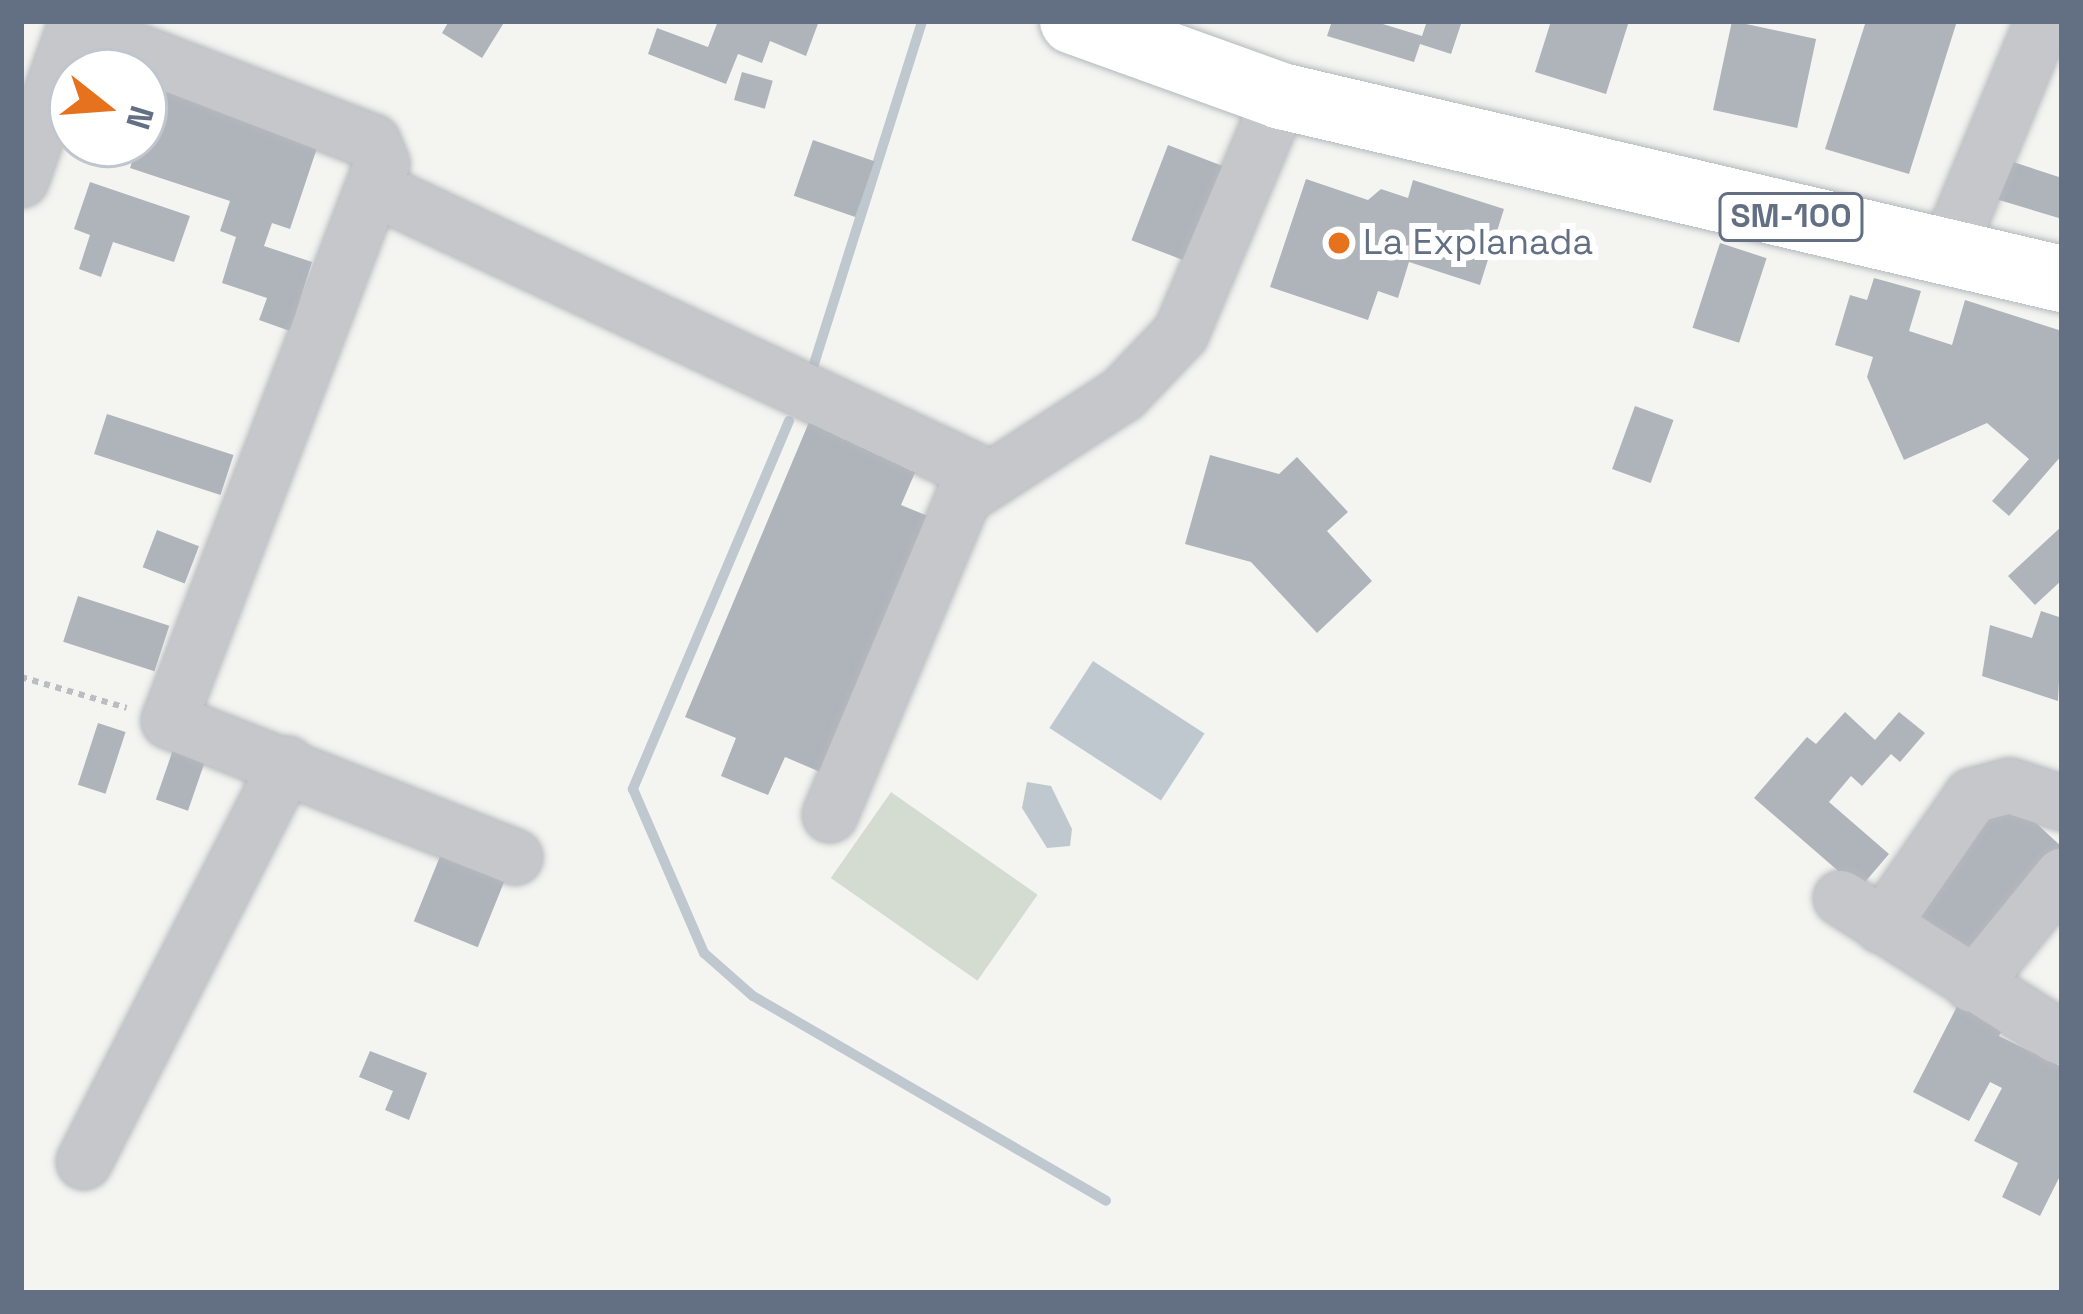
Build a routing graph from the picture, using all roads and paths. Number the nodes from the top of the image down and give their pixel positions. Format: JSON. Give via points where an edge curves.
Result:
{"nodes":[{"id":1,"x":1073,"y":21,"type":"edge"},
{"id":2,"x":78,"y":25,"type":"edge"},
{"id":3,"x":2048,"y":33,"type":"edge"},
{"id":4,"x":1281,"y":96,"type":"junction"},
{"id":5,"x":21,"y":180,"type":"edge"},
{"id":6,"x":377,"y":190,"type":"junction"},
{"id":7,"x":1947,"y":253,"type":"junction"},
{"id":8,"x":2062,"y":279,"type":"edge"},
{"id":9,"x":990,"y":478,"type":"junction"},
{"id":10,"x":21,"y":676,"type":"edge"},
{"id":11,"x":169,"y":721,"type":"junction"},
{"id":12,"x":287,"y":764,"type":"junction"},
{"id":13,"x":2062,"y":802,"type":"edge"},
{"id":14,"x":830,"y":815,"type":"dead end"},
{"id":15,"x":515,"y":856,"type":"dead end"},
{"id":16,"x":2062,"y":876,"type":"edge"},
{"id":17,"x":1972,"y":985,"type":"junction"},
{"id":18,"x":2058,"y":1036,"type":"dead end"},
{"id":19,"x":84,"y":1162,"type":"dead end"}],
"edges":[{"from":1,"to":4,"type":"main road","number":"SM-100"},
{"from":2,"to":5,"type":"street"},
{"from":2,"to":6,"type":"street","via":[[373,142],[382,164]]},
{"from":3,"to":7,"type":"street"},
{"from":4,"to":7,"type":"main road","number":"SM-100"},
{"from":4,"to":9,"type":"street","via":[[1181,333],[1123,394]]},
{"from":6,"to":9,"type":"street"},
{"from":6,"to":11,"type":"street"},
{"from":7,"to":8,"type":"main road","number":"SM-100"},
{"from":9,"to":14,"type":"street","via":[[959,506]]},
{"from":10,"to":11,"type":"path"},
{"from":11,"to":12,"type":"street"},
{"from":12,"to":15,"type":"street"},
{"from":12,"to":19,"type":"street"},
{"from":13,"to":17,"type":"street","via":[[2010,786],[1972,796],[1861,912]]},
{"from":16,"to":17,"type":"street"},
{"from":17,"to":18,"type":"street"}]}
